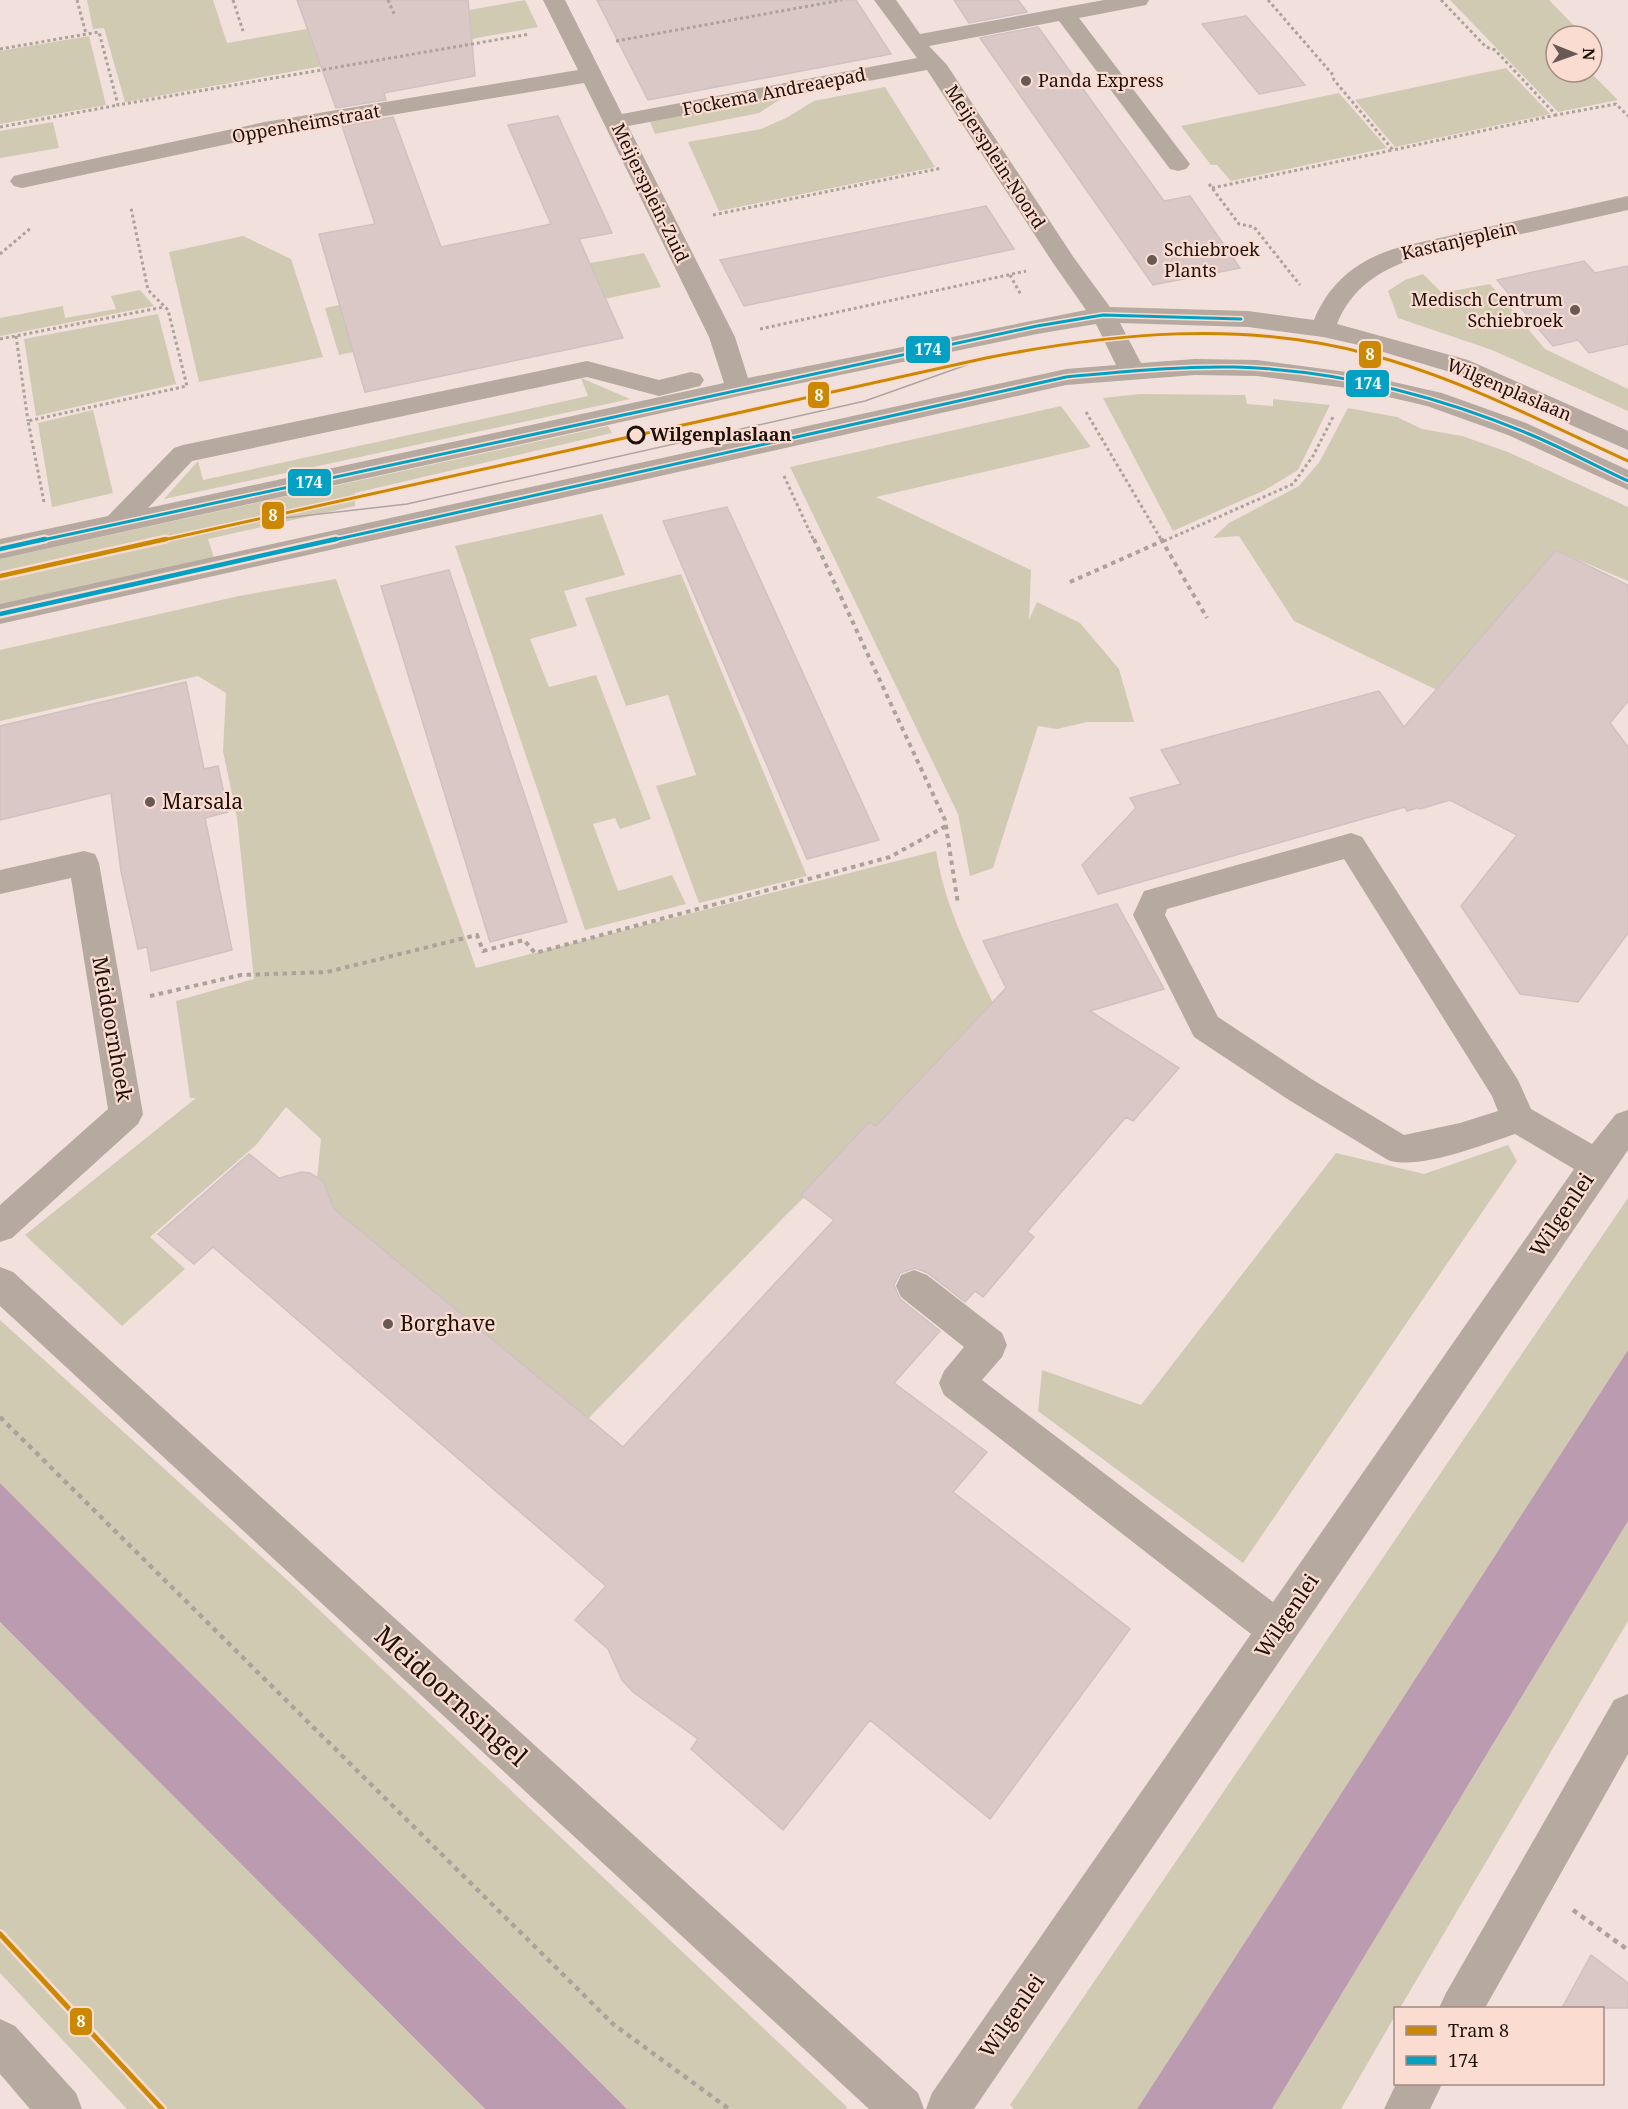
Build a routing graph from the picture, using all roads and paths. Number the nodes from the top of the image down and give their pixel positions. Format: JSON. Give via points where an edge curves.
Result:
{"nodes":[{"id":1,"x":77,"y":0,"type":"edge"},
{"id":2,"x":233,"y":0,"type":"edge"},
{"id":3,"x":388,"y":0,"type":"edge"},
{"id":4,"x":554,"y":0,"type":"edge"},
{"id":5,"x":842,"y":0,"type":"edge"},
{"id":6,"x":885,"y":0,"type":"edge"},
{"id":7,"x":1138,"y":0,"type":"edge"},
{"id":8,"x":1268,"y":0,"type":"edge"},
{"id":9,"x":1441,"y":0,"type":"edge"},
{"id":10,"x":1065,"y":14,"type":"junction"},
{"id":11,"x":395,"y":16,"type":"dead end"},
{"id":12,"x":567,"y":27,"type":"junction"},
{"id":13,"x":243,"y":32,"type":"dead end"},
{"id":14,"x":86,"y":34,"type":"junction"},
{"id":15,"x":914,"y":42,"type":"junction"},
{"id":16,"x":578,"y":48,"type":"junction"},
{"id":17,"x":0,"y":49,"type":"edge"},
{"id":18,"x":933,"y":62,"type":"junction"},
{"id":19,"x":591,"y":75,"type":"junction"},
{"id":20,"x":118,"y":105,"type":"junction"},
{"id":21,"x":1556,"y":115,"type":"junction"},
{"id":22,"x":1628,"y":116,"type":"edge"},
{"id":23,"x":615,"y":122,"type":"junction"},
{"id":24,"x":0,"y":127,"type":"edge"},
{"id":25,"x":1393,"y":150,"type":"junction"},
{"id":26,"x":1178,"y":164,"type":"joint"},
{"id":27,"x":942,"y":168,"type":"dead end"},
{"id":28,"x":22,"y":181,"type":"dead end"},
{"id":29,"x":1212,"y":188,"type":"junction"},
{"id":30,"x":1628,"y":203,"type":"edge"},
{"id":31,"x":131,"y":208,"type":"dead end"},
{"id":32,"x":714,"y":215,"type":"dead end"},
{"id":33,"x":32,"y":227,"type":"dead end"},
{"id":34,"x":0,"y":254,"type":"edge"},
{"id":35,"x":1065,"y":263,"type":"junction"},
{"id":36,"x":1010,"y":275,"type":"junction"},
{"id":37,"x":165,"y":307,"type":"junction"},
{"id":38,"x":1103,"y":315,"type":"junction"},
{"id":39,"x":1327,"y":317,"type":"junction"},
{"id":40,"x":1037,"y":326,"type":"junction"},
{"id":41,"x":16,"y":336,"type":"junction"},
{"id":42,"x":722,"y":337,"type":"junction"},
{"id":43,"x":0,"y":339,"type":"edge"},
{"id":44,"x":1131,"y":371,"type":"junction"},
{"id":45,"x":1066,"y":376,"type":"junction"},
{"id":46,"x":737,"y":380,"type":"junction"},
{"id":47,"x":1354,"y":381,"type":"junction"},
{"id":48,"x":28,"y":421,"type":"junction"},
{"id":49,"x":1628,"y":441,"type":"edge"},
{"id":50,"x":769,"y":443,"type":"junction"},
{"id":51,"x":1628,"y":481,"type":"edge"},
{"id":52,"x":116,"y":524,"type":"junction"},
{"id":53,"x":51,"y":538,"type":"junction"},
{"id":54,"x":1163,"y":542,"type":"junction"},
{"id":55,"x":0,"y":549,"type":"edge"},
{"id":56,"x":1070,"y":582,"type":"dead end"},
{"id":57,"x":0,"y":614,"type":"edge"},
{"id":58,"x":1207,"y":618,"type":"dead end"},
{"id":59,"x":946,"y":826,"type":"junction"},
{"id":60,"x":0,"y":882,"type":"edge"},
{"id":61,"x":957,"y":903,"type":"dead end"},
{"id":62,"x":108,"y":1006,"type":"junction"},
{"id":63,"x":1518,"y":1119,"type":"junction"},
{"id":64,"x":1628,"y":1124,"type":"edge"},
{"id":65,"x":1597,"y":1164,"type":"junction"},
{"id":66,"x":0,"y":1227,"type":"edge"},
{"id":67,"x":0,"y":1283,"type":"edge"},
{"id":68,"x":914,"y":1286,"type":"dead end"},
{"id":69,"x":0,"y":1417,"type":"edge"},
{"id":70,"x":1277,"y":1630,"type":"junction"},
{"id":71,"x":1628,"y":1714,"type":"edge"},
{"id":72,"x":1533,"y":1880,"type":"junction"},
{"id":73,"x":1628,"y":1950,"type":"edge"},
{"id":74,"x":1462,"y":2007,"type":"edge"},
{"id":75,"x":0,"y":2041,"type":"edge"},
{"id":76,"x":1419,"y":2085,"type":"edge"},
{"id":77,"x":60,"y":2109,"type":"edge"},
{"id":78,"x":729,"y":2109,"type":"edge"},
{"id":79,"x":902,"y":2109,"type":"edge"},
{"id":80,"x":948,"y":2109,"type":"edge"},
{"id":81,"x":1406,"y":2109,"type":"edge"}],
"edges":[{"from":1,"to":14,"type":"path"},
{"from":2,"to":13,"type":"path"},
{"from":3,"to":11,"type":"path"},
{"from":4,"to":12,"type":"street","name":"Meijersplein-Zuid"},
{"from":5,"to":16,"type":"path"},
{"from":6,"to":15,"type":"street","name":"Meijersplein-Noord"},
{"from":7,"to":10,"type":"street"},
{"from":8,"to":25,"type":"path"},
{"from":9,"to":21,"type":"path"},
{"from":10,"to":15,"type":"street"},
{"from":10,"to":26,"type":"street"},
{"from":12,"to":16,"type":"street","name":"Meijersplein-Zuid"},
{"from":12,"to":20,"type":"path"},
{"from":14,"to":17,"type":"path"},
{"from":14,"to":20,"type":"path","via":[[99,32]]},
{"from":15,"to":18,"type":"street","name":"Meijersplein-Noord"},
{"from":16,"to":19,"type":"street","name":"Meijersplein-Zuid"},
{"from":18,"to":23,"type":"street","name":"Fockema Andreaepad"},
{"from":18,"to":35,"type":"street","name":"Meijersplein-Noord"},
{"from":19,"to":23,"type":"street","name":"Meijersplein-Zuid"},
{"from":19,"to":28,"type":"street","name":"Oppenheimstraat","via":[[265,129]]},
{"from":20,"to":24,"type":"path"},
{"from":21,"to":22,"type":"path","via":[[1616,104]]},
{"from":21,"to":25,"type":"path"},
{"from":23,"to":42,"type":"street","name":"Meijersplein-Zuid"},
{"from":25,"to":29,"type":"path"},
{"from":26,"to":29,"type":"path","via":[[1196,168]]},
{"from":27,"to":32,"type":"path"},
{"from":29,"to":39,"type":"path","via":[[1239,224],[1254,227]]},
{"from":30,"to":39,"type":"street","name":"Kastanjeplein","via":[[1381,261],[1351,281]]},
{"from":31,"to":37,"type":"path","via":[[148,290]]},
{"from":33,"to":34,"type":"path"},
{"from":35,"to":36,"type":"path"},
{"from":35,"to":38,"type":"street","name":"Meijersplein-Noord"},
{"from":36,"to":40,"type":"path"},
{"from":36,"to":42,"type":"path"},
{"from":37,"to":41,"type":"path"},
{"from":37,"to":48,"type":"path","via":[[187,386]]},
{"from":38,"to":39,"type":"street","name":"Wilgenplaslaan"},
{"from":38,"to":40,"type":"street","name":"Wilgenplaslaan"},
{"from":38,"to":44,"type":"street"},
{"from":39,"to":49,"type":"street","name":"Wilgenplaslaan","via":[[1367,339],[1459,366]]},
{"from":40,"to":46,"type":"street","name":"Wilgenplaslaan"},
{"from":41,"to":43,"type":"path"},
{"from":41,"to":48,"type":"path"},
{"from":42,"to":46,"type":"street","name":"Meijersplein-Zuid"},
{"from":44,"to":45,"type":"street","name":"Wilgenplaslaan"},
{"from":44,"to":47,"type":"street","name":"Wilgenplaslaan","via":[[1257,368]]},
{"from":45,"to":50,"type":"street","name":"Wilgenplaslaan"},
{"from":45,"to":54,"type":"path"},
{"from":46,"to":52,"type":"street","name":"Wilgenplaslaan"},
{"from":46,"to":52,"type":"street","name":"Wilgenplaslaan","via":[[659,388],[587,369],[183,454]]},
{"from":47,"to":51,"type":"street","name":"Wilgenplaslaan","via":[[1433,399],[1517,429]]},
{"from":47,"to":54,"type":"path","via":[[1293,484]]},
{"from":48,"to":53,"type":"path"},
{"from":50,"to":57,"type":"street","name":"Wilgenplaslaan"},
{"from":50,"to":59,"type":"path"},
{"from":52,"to":53,"type":"street","name":"Wilgenplaslaan"},
{"from":53,"to":55,"type":"street","name":"Wilgenplaslaan"},
{"from":54,"to":56,"type":"path"},
{"from":54,"to":58,"type":"path"},
{"from":59,"to":61,"type":"path"},
{"from":59,"to":62,"type":"path","via":[[890,857],[535,952],[524,940],[483,951],[477,935],[327,972],[241,975]]},
{"from":60,"to":62,"type":"street","name":"Meidoornhoek","via":[[84,863]]},
{"from":62,"to":66,"type":"street","name":"Meidoornhoek","via":[[126,1114]]},
{"from":63,"to":63,"type":"street","via":[[1506,1090],[1351,845],[1155,900],[1149,915],[1206,1027],[1300,1090],[1400,1150],[1460,1138]]},
{"from":63,"to":65,"type":"street"},
{"from":64,"to":65,"type":"street","name":"Wilgenlei"},
{"from":65,"to":70,"type":"street","name":"Wilgenlei"},
{"from":67,"to":79,"type":"street","name":"Meidoornsingel"},
{"from":68,"to":70,"type":"street","via":[[989,1345],[957,1383]]},
{"from":69,"to":78,"type":"path","via":[[613,2024]]},
{"from":70,"to":80,"type":"street","name":"Wilgenlei"},
{"from":71,"to":72,"type":"street"},
{"from":72,"to":73,"type":"path"},
{"from":72,"to":74,"type":"street"},
{"from":75,"to":77,"type":"street"},
{"from":76,"to":81,"type":"street"}]}
